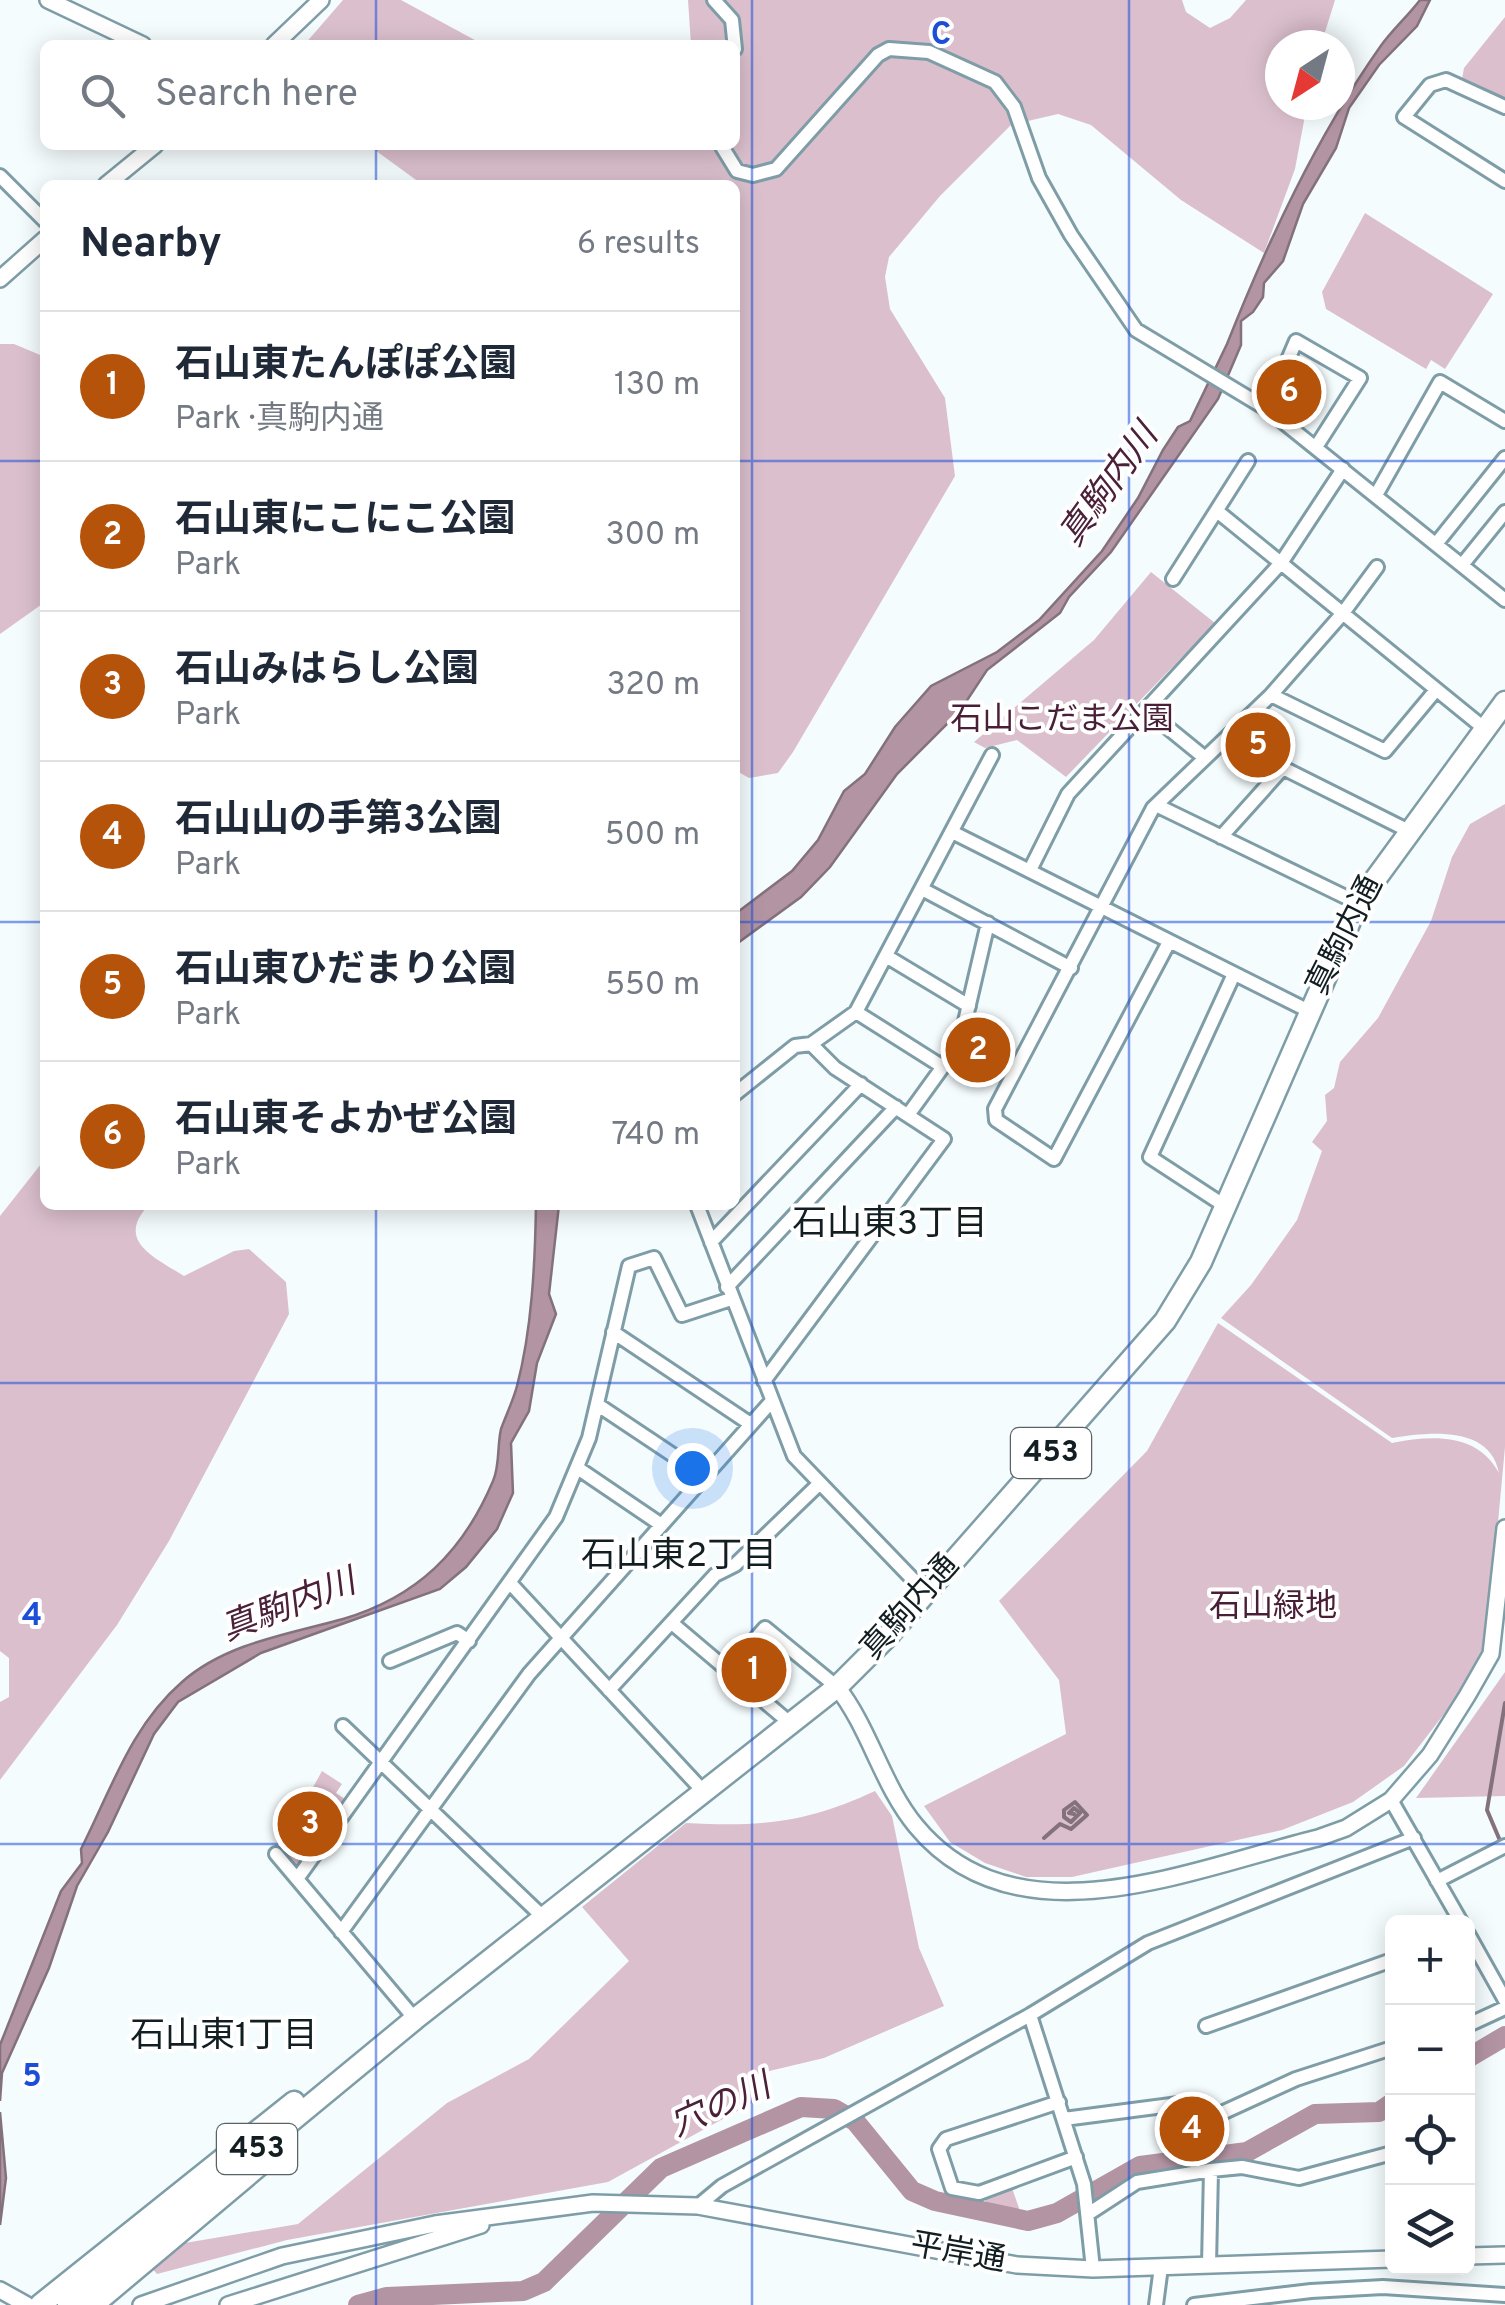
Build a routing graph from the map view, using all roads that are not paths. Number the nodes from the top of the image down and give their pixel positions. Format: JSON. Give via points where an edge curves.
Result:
{"nodes":[{"id":1,"x":48,"y":0,"type":"edge"},
{"id":2,"x":321,"y":0,"type":"edge"},
{"id":3,"x":714,"y":0,"type":"edge"},
{"id":4,"x":132,"y":40,"type":"edge"},
{"id":5,"x":279,"y":40,"type":"edge"},
{"id":6,"x":734,"y":40,"type":"edge"},
{"id":7,"x":1505,"y":107,"type":"edge"},
{"id":8,"x":149,"y":150,"type":"edge"},
{"id":9,"x":723,"y":150,"type":"edge"},
{"id":10,"x":0,"y":176,"type":"edge"},
{"id":11,"x":112,"y":180,"type":"edge"},
{"id":12,"x":1505,"y":181,"type":"edge"},
{"id":13,"x":40,"y":216,"type":"edge"},
{"id":14,"x":40,"y":244,"type":"edge"},
{"id":15,"x":0,"y":279,"type":"edge"},
{"id":16,"x":1263,"y":406,"type":"junction"},
{"id":17,"x":1505,"y":421,"type":"edge"},
{"id":18,"x":1316,"y":447,"type":"junction"},
{"id":19,"x":1505,"y":458,"type":"edge"},
{"id":20,"x":1248,"y":461,"type":"dead end"},
{"id":21,"x":1343,"y":469,"type":"junction"},
{"id":22,"x":1376,"y":495,"type":"junction"},
{"id":23,"x":1217,"y":511,"type":"junction"},
{"id":24,"x":1505,"y":512,"type":"edge"},
{"id":25,"x":1436,"y":544,"type":"junction"},
{"id":26,"x":1281,"y":563,"type":"junction"},
{"id":27,"x":1462,"y":565,"type":"junction"},
{"id":28,"x":1377,"y":566,"type":"dead end"},
{"id":29,"x":1173,"y":579,"type":"dead end"},
{"id":30,"x":1505,"y":600,"type":"edge"},
{"id":31,"x":1343,"y":613,"type":"junction"},
{"id":32,"x":1436,"y":690,"type":"junction"},
{"id":33,"x":1271,"y":695,"type":"junction"},
{"id":34,"x":1505,"y":702,"type":"edge"},
{"id":35,"x":1146,"y":710,"type":"junction"},
{"id":36,"x":1486,"y":728,"type":"junction"},
{"id":37,"x":1225,"y":739,"type":"junction"},
{"id":38,"x":992,"y":755,"type":"dead end"},
{"id":39,"x":1205,"y":758,"type":"junction"},
{"id":40,"x":1282,"y":769,"type":"junction"},
{"id":41,"x":1158,"y":806,"type":"junction"},
{"id":42,"x":1408,"y":830,"type":"junction"},
{"id":43,"x":952,"y":832,"type":"junction"},
{"id":44,"x":1220,"y":838,"type":"junction"},
{"id":45,"x":1030,"y":870,"type":"junction"},
{"id":46,"x":922,"y":889,"type":"junction"},
{"id":47,"x":1358,"y":903,"type":"junction"},
{"id":48,"x":1103,"y":908,"type":"junction"},
{"id":49,"x":988,"y":924,"type":"junction"},
{"id":50,"x":1169,"y":942,"type":"junction"},
{"id":51,"x":886,"y":956,"type":"junction"},
{"id":52,"x":1071,"y":968,"type":"junction"},
{"id":53,"x":1234,"y":974,"type":"junction"},
{"id":54,"x":970,"y":1006,"type":"junction"},
{"id":55,"x":856,"y":1012,"type":"junction"},
{"id":56,"x":1308,"y":1012,"type":"junction"},
{"id":57,"x":811,"y":1044,"type":"junction"},
{"id":58,"x":943,"y":1067,"type":"junction"},
{"id":59,"x":861,"y":1084,"type":"junction"},
{"id":60,"x":740,"y":1090,"type":"edge"},
{"id":61,"x":902,"y":1111,"type":"junction"},
{"id":62,"x":1225,"y":1206,"type":"junction"},
{"id":63,"x":698,"y":1210,"type":"edge"},
{"id":64,"x":711,"y":1242,"type":"junction"},
{"id":65,"x":729,"y":1293,"type":"junction"},
{"id":66,"x":612,"y":1332,"type":"junction"},
{"id":67,"x":764,"y":1381,"type":"junction"},
{"id":68,"x":771,"y":1402,"type":"junction"},
{"id":69,"x":598,"y":1405,"type":"junction"},
{"id":70,"x":750,"y":1423,"type":"junction"},
{"id":71,"x":579,"y":1469,"type":"junction"},
{"id":72,"x":703,"y":1475,"type":"junction"},
{"id":73,"x":819,"y":1484,"type":"junction"},
{"id":74,"x":660,"y":1524,"type":"junction"},
{"id":75,"x":1505,"y":1528,"type":"edge"},
{"id":76,"x":511,"y":1584,"type":"junction"},
{"id":77,"x":926,"y":1592,"type":"junction"},
{"id":78,"x":673,"y":1624,"type":"junction"},
{"id":79,"x":561,"y":1638,"type":"junction"},
{"id":80,"x":469,"y":1641,"type":"junction"},
{"id":81,"x":390,"y":1661,"type":"dead end"},
{"id":82,"x":728,"y":1670,"type":"junction"},
{"id":83,"x":837,"y":1687,"type":"junction"},
{"id":84,"x":609,"y":1690,"type":"junction"},
{"id":85,"x":790,"y":1723,"type":"junction"},
{"id":86,"x":343,"y":1726,"type":"dead end"},
{"id":87,"x":380,"y":1762,"type":"junction"},
{"id":88,"x":704,"y":1791,"type":"junction"},
{"id":89,"x":1390,"y":1800,"type":"junction"},
{"id":90,"x":430,"y":1810,"type":"junction"},
{"id":91,"x":1414,"y":1838,"type":"junction"},
{"id":92,"x":1502,"y":1848,"type":"edge"},
{"id":93,"x":276,"y":1854,"type":"dead end"},
{"id":94,"x":297,"y":1879,"type":"junction"},
{"id":95,"x":1437,"y":1881,"type":"junction"},
{"id":96,"x":1457,"y":1915,"type":"edge"},
{"id":97,"x":543,"y":1917,"type":"junction"},
{"id":98,"x":341,"y":1932,"type":"junction"},
{"id":99,"x":1475,"y":1946,"type":"edge"},
{"id":100,"x":1385,"y":1962,"type":"edge"},
{"id":101,"x":1505,"y":2000,"type":"edge"},
{"id":102,"x":1505,"y":2008,"type":"edge"},
{"id":103,"x":1030,"y":2015,"type":"junction"},
{"id":104,"x":416,"y":2020,"type":"junction"},
{"id":105,"x":1475,"y":2021,"type":"edge"},
{"id":106,"x":1206,"y":2026,"type":"dead end"},
{"id":107,"x":393,"y":2040,"type":"junction"},
{"id":108,"x":1385,"y":2050,"type":"edge"},
{"id":109,"x":1059,"y":2102,"type":"junction"},
{"id":110,"x":1064,"y":2119,"type":"junction"},
{"id":111,"x":1385,"y":2156,"type":"edge"},
{"id":112,"x":1076,"y":2158,"type":"junction"},
{"id":113,"x":1210,"y":2170,"type":"junction"},
{"id":114,"x":698,"y":2206,"type":"junction"},
{"id":115,"x":1090,"y":2208,"type":"junction"},
{"id":116,"x":528,"y":2210,"type":"junction"},
{"id":117,"x":1505,"y":2255,"type":"edge"},
{"id":118,"x":1475,"y":2256,"type":"edge"},
{"id":119,"x":1385,"y":2259,"type":"edge"},
{"id":120,"x":1209,"y":2265,"type":"junction"},
{"id":121,"x":1160,"y":2267,"type":"junction"},
{"id":122,"x":1093,"y":2270,"type":"junction"},
{"id":123,"x":5,"y":2292,"type":"edge"},
{"id":124,"x":1505,"y":2295,"type":"edge"},
{"id":125,"x":27,"y":2305,"type":"edge"},
{"id":126,"x":40,"y":2305,"type":"edge"},
{"id":127,"x":68,"y":2305,"type":"edge"},
{"id":128,"x":93,"y":2305,"type":"edge"},
{"id":129,"x":141,"y":2305,"type":"edge"},
{"id":130,"x":228,"y":2305,"type":"edge"},
{"id":131,"x":1156,"y":2305,"type":"edge"},
{"id":132,"x":1194,"y":2305,"type":"edge"}],
"edges":[{"from":1,"to":4,"type":"street"},
{"from":2,"to":5,"type":"street"},
{"from":3,"to":6,"type":"street","via":[[732,20]]},
{"from":7,"to":12,"type":"street","via":[[1446,80],[1430,85],[1404,116]]},
{"from":8,"to":11,"type":"street"},
{"from":9,"to":16,"type":"street","via":[[737,171],[776,169],[890,50],[919,50],[961,64],[1006,93],[1039,178],[1120,310],[1146,337]]},
{"from":10,"to":13,"type":"street"},
{"from":14,"to":15,"type":"street"},
{"from":16,"to":18,"type":"street"},
{"from":16,"to":18,"type":"street","via":[[1296,342],[1360,378]]},
{"from":17,"to":22,"type":"street","via":[[1440,382]]},
{"from":18,"to":21,"type":"street"},
{"from":19,"to":25,"type":"street"},
{"from":20,"to":23,"type":"street"},
{"from":21,"to":22,"type":"street"},
{"from":21,"to":26,"type":"street"},
{"from":22,"to":25,"type":"street"},
{"from":23,"to":26,"type":"street"},
{"from":23,"to":29,"type":"street"},
{"from":24,"to":27,"type":"street"},
{"from":25,"to":27,"type":"street"},
{"from":26,"to":31,"type":"street"},
{"from":26,"to":35,"type":"street"},
{"from":27,"to":30,"type":"street"},
{"from":28,"to":31,"type":"street"},
{"from":31,"to":32,"type":"street"},
{"from":31,"to":33,"type":"street"},
{"from":32,"to":33,"type":"street","via":[[1385,750]]},
{"from":32,"to":36,"type":"street"},
{"from":33,"to":37,"type":"street"},
{"from":34,"to":36,"type":"highway","name":"真駒内通","number":"453"},
{"from":35,"to":39,"type":"street"},
{"from":35,"to":45,"type":"street","via":[[1068,794]]},
{"from":36,"to":42,"type":"highway","name":"真駒内通","number":"453"},
{"from":37,"to":39,"type":"street"},
{"from":37,"to":40,"type":"street"},
{"from":38,"to":43,"type":"street"},
{"from":39,"to":41,"type":"street"},
{"from":40,"to":42,"type":"street"},
{"from":40,"to":44,"type":"street"},
{"from":41,"to":44,"type":"street"},
{"from":41,"to":48,"type":"street"},
{"from":42,"to":47,"type":"highway","name":"真駒内通","number":"453"},
{"from":43,"to":45,"type":"street"},
{"from":43,"to":46,"type":"street"},
{"from":44,"to":47,"type":"street"},
{"from":45,"to":48,"type":"street"},
{"from":46,"to":49,"type":"street"},
{"from":46,"to":51,"type":"street"},
{"from":47,"to":56,"type":"highway","name":"真駒内通","number":"453"},
{"from":48,"to":50,"type":"street"},
{"from":48,"to":52,"type":"street"},
{"from":49,"to":52,"type":"street"},
{"from":49,"to":54,"type":"street"},
{"from":50,"to":52,"type":"street","via":[[1054,1160],[996,1120],[995,1108]]},
{"from":50,"to":53,"type":"street"},
{"from":51,"to":54,"type":"street"},
{"from":51,"to":55,"type":"street"},
{"from":53,"to":56,"type":"street"},
{"from":53,"to":62,"type":"street","via":[[1150,1157]]},
{"from":54,"to":58,"type":"street","via":[[960,1042]]},
{"from":55,"to":57,"type":"street"},
{"from":55,"to":58,"type":"street"},
{"from":56,"to":62,"type":"highway","name":"真駒内通","number":"453"},
{"from":57,"to":59,"type":"street"},
{"from":57,"to":60,"type":"street","via":[[796,1046]]},
{"from":58,"to":61,"type":"street"},
{"from":59,"to":61,"type":"street"},
{"from":59,"to":64,"type":"street"},
{"from":61,"to":65,"type":"street"},
{"from":61,"to":67,"type":"street","via":[[944,1139]]},
{"from":62,"to":77,"type":"highway","name":"真駒内通","number":"453","via":[[1166,1321]]},
{"from":63,"to":64,"type":"street"},
{"from":64,"to":65,"type":"street"},
{"from":65,"to":66,"type":"street","via":[[682,1315],[658,1263],[643,1258],[626,1272]]},
{"from":65,"to":67,"type":"street"},
{"from":66,"to":69,"type":"street"},
{"from":66,"to":70,"type":"street"},
{"from":67,"to":68,"type":"street"},
{"from":68,"to":70,"type":"street"},
{"from":68,"to":73,"type":"street","via":[[794,1456]]},
{"from":69,"to":71,"type":"street"},
{"from":69,"to":72,"type":"street"},
{"from":70,"to":72,"type":"street"},
{"from":71,"to":74,"type":"street"},
{"from":71,"to":76,"type":"street"},
{"from":72,"to":74,"type":"street"},
{"from":73,"to":77,"type":"street"},
{"from":73,"to":78,"type":"street","via":[[736,1566],[716,1575]]},
{"from":74,"to":79,"type":"street"},
{"from":75,"to":89,"type":"street","via":[[1492,1654],[1430,1755]]},
{"from":76,"to":79,"type":"street"},
{"from":76,"to":80,"type":"street"},
{"from":77,"to":83,"type":"highway","name":"真駒内通","number":"453"},
{"from":78,"to":82,"type":"street"},
{"from":78,"to":84,"type":"street"},
{"from":79,"to":84,"type":"street"},
{"from":79,"to":90,"type":"street"},
{"from":80,"to":81,"type":"street","via":[[457,1633]]},
{"from":80,"to":87,"type":"street"},
{"from":82,"to":83,"type":"street","via":[[765,1628]]},
{"from":82,"to":85,"type":"street"},
{"from":83,"to":85,"type":"highway","name":"真駒内通","number":"453"},
{"from":83,"to":89,"type":"street","via":[[914,1824],[960,1868],[1016,1890],[1053,1894],[1134,1884],[1318,1838]]},
{"from":84,"to":88,"type":"street"},
{"from":85,"to":88,"type":"highway","name":"真駒内通","number":"453"},
{"from":86,"to":87,"type":"street"},
{"from":87,"to":90,"type":"street"},
{"from":87,"to":94,"type":"street"},
{"from":88,"to":97,"type":"highway","name":"真駒内通","number":"453"},
{"from":89,"to":91,"type":"street"},
{"from":90,"to":97,"type":"street"},
{"from":90,"to":98,"type":"street"},
{"from":91,"to":95,"type":"street"},
{"from":91,"to":103,"type":"street","via":[[1148,1943]]},
{"from":92,"to":95,"type":"street"},
{"from":93,"to":94,"type":"street"},
{"from":94,"to":98,"type":"street"},
{"from":95,"to":96,"type":"street"},
{"from":97,"to":104,"type":"highway","name":"真駒内通","number":"453"},
{"from":98,"to":104,"type":"street"},
{"from":99,"to":101,"type":"street"},
{"from":100,"to":106,"type":"street"},
{"from":102,"to":105,"type":"street"},
{"from":103,"to":109,"type":"street"},
{"from":103,"to":114,"type":"street","via":[[722,2186]]},
{"from":104,"to":107,"type":"highway","name":"真駒内通","number":"453"},
{"from":107,"to":126,"type":"highway","via":[[356,2055]]},
{"from":107,"to":127,"type":"highway","name":"真駒内通","number":"453"},
{"from":107,"to":128,"type":"highway","via":[[368,2073]]},
{"from":108,"to":110,"type":"street","via":[[1296,2078],[1202,2122],[1194,2102]]},
{"from":109,"to":110,"type":"street"},
{"from":109,"to":112,"type":"street","via":[[946,2139],[939,2149],[952,2188],[980,2194]]},
{"from":110,"to":112,"type":"street"},
{"from":111,"to":113,"type":"street","via":[[1299,2178],[1242,2167]]},
{"from":112,"to":115,"type":"street"},
{"from":113,"to":115,"type":"street","via":[[1137,2182]]},
{"from":113,"to":120,"type":"street"},
{"from":114,"to":116,"type":"street","name":"平岸通","via":[[594,2202]]},
{"from":114,"to":122,"type":"street","name":"平岸通","via":[[1017,2265]]},
{"from":115,"to":122,"type":"street"},
{"from":116,"to":129,"type":"street","name":"平岸通","via":[[282,2256]]},
{"from":116,"to":130,"type":"street","name":"平岸通"},
{"from":117,"to":118,"type":"street"},
{"from":119,"to":120,"type":"street","name":"平岸通"},
{"from":120,"to":121,"type":"street","name":"平岸通"},
{"from":121,"to":122,"type":"street","name":"平岸通"},
{"from":121,"to":131,"type":"street"},
{"from":123,"to":125,"type":"street"},
{"from":124,"to":132,"type":"street","via":[[1383,2287]]}]}
